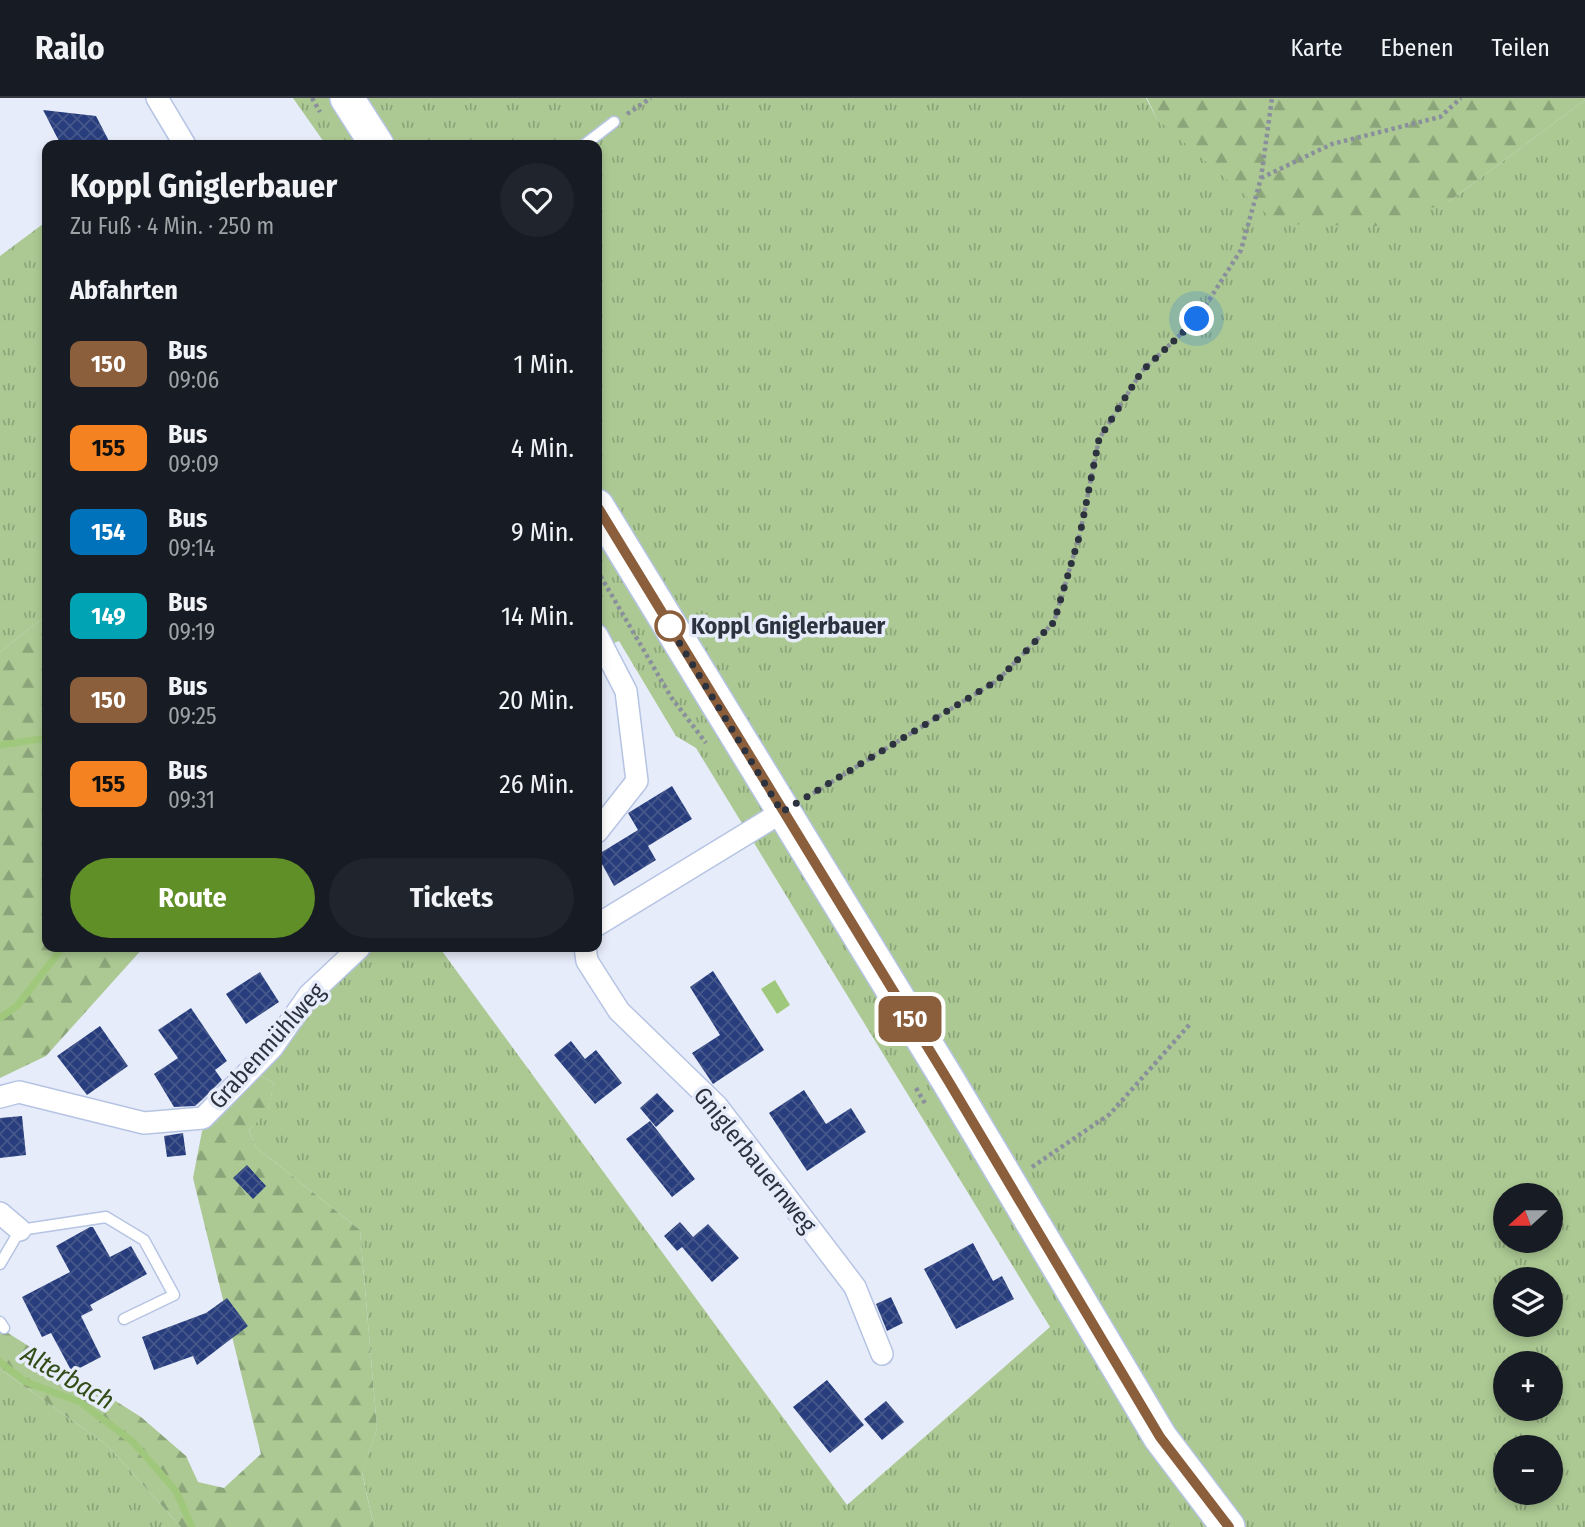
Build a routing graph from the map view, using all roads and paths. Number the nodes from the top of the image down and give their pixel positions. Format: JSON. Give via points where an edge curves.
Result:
{"nodes":[{"id":1,"x":157,"y":98,"type":"edge"},
{"id":2,"x":347,"y":98,"type":"edge"},
{"id":3,"x":651,"y":98,"type":"edge"},
{"id":4,"x":1272,"y":98,"type":"edge"},
{"id":5,"x":1461,"y":98,"type":"edge"},
{"id":6,"x":614,"y":122,"type":"joint"},
{"id":7,"x":181,"y":140,"type":"edge"},
{"id":8,"x":374,"y":140,"type":"edge"},
{"id":9,"x":591,"y":140,"type":"edge"},
{"id":10,"x":1261,"y":178,"type":"junction"},
{"id":11,"x":602,"y":514,"type":"edge"},
{"id":12,"x":602,"y":579,"type":"edge"},
{"id":13,"x":602,"y":645,"type":"edge"},
{"id":14,"x":710,"y":750,"type":"dead end"},
{"id":15,"x":782,"y":812,"type":"junction"},
{"id":16,"x":602,"y":826,"type":"edge"},
{"id":17,"x":602,"y":922,"type":"edge"},
{"id":18,"x":355,"y":952,"type":"edge"},
{"id":19,"x":586,"y":952,"type":"edge"},
{"id":20,"x":1191,"y":1024,"type":"dead end"},
{"id":21,"x":0,"y":1097,"type":"edge"},
{"id":22,"x":1008,"y":1183,"type":"junction"},
{"id":23,"x":0,"y":1213,"type":"edge"},
{"id":24,"x":20,"y":1230,"type":"junction"},
{"id":25,"x":0,"y":1264,"type":"edge"},
{"id":26,"x":124,"y":1319,"type":"dead end"},
{"id":27,"x":882,"y":1354,"type":"dead end"},
{"id":28,"x":1228,"y":1527,"type":"edge"}],
"edges":[{"from":1,"to":7,"type":"street"},
{"from":2,"to":8,"type":"main road"},
{"from":3,"to":6,"type":"path"},
{"from":4,"to":10,"type":"path"},
{"from":5,"to":10,"type":"path","via":[[1440,117],[1332,144]]},
{"from":6,"to":9,"type":"lane"},
{"from":10,"to":15,"type":"path","via":[[1241,250],[1197,319],[1142,371],[1099,439],[1080,534],[1054,622],[998,680]]},
{"from":11,"to":15,"type":"main road"},
{"from":12,"to":14,"type":"path","via":[[671,697]]},
{"from":13,"to":16,"type":"street","via":[[626,691],[637,781]]},
{"from":15,"to":17,"type":"street"},
{"from":15,"to":22,"type":"main road"},
{"from":18,"to":21,"type":"street","name":"Grabenmühlweg","via":[[309,995],[272,1048],[202,1118],[144,1123],[19,1091]]},
{"from":19,"to":27,"type":"street","name":"Gniglerbauernweg","via":[[619,1011],[717,1106],[855,1287]]},
{"from":20,"to":22,"type":"path","via":[[1110,1114]]},
{"from":22,"to":28,"type":"main road","via":[[1160,1437]]},
{"from":23,"to":24,"type":"street"},
{"from":24,"to":25,"type":"lane"},
{"from":24,"to":26,"type":"lane","via":[[106,1217],[144,1240],[174,1295]]}]}
